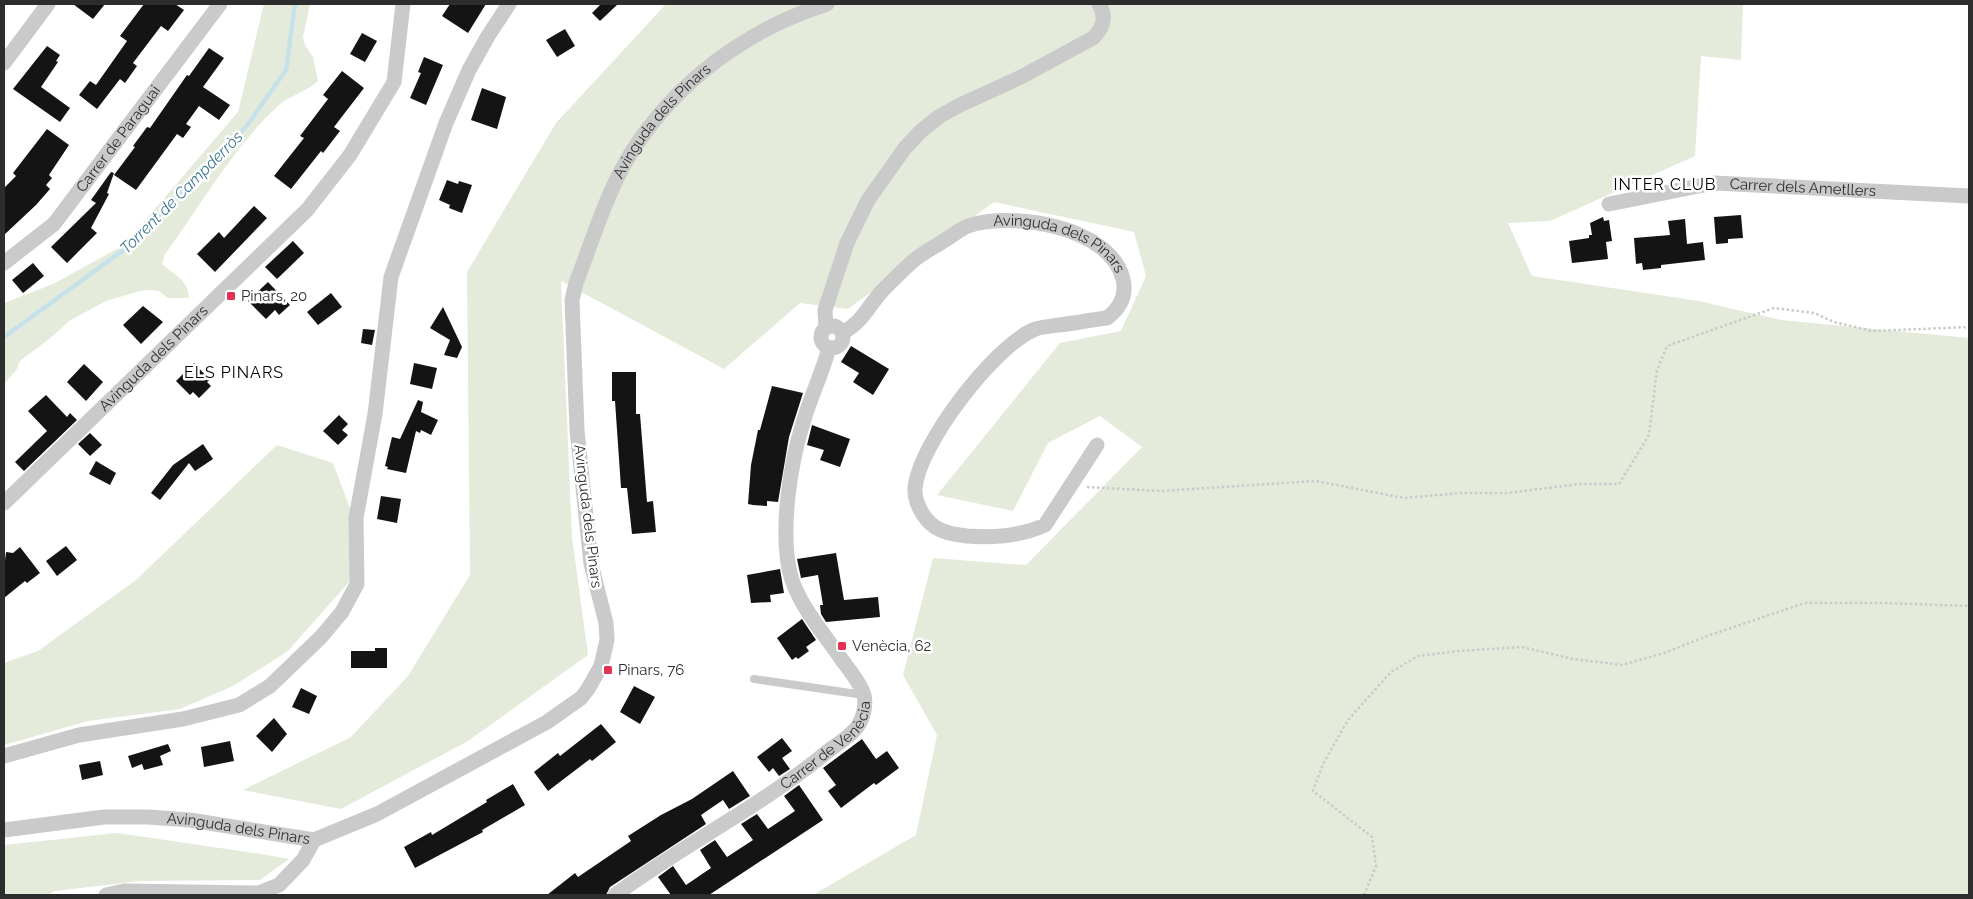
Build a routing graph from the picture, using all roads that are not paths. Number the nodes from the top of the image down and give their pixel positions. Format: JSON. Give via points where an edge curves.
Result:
{"nodes":[{"id":1,"x":48,"y":4,"type":"edge"},
{"id":2,"x":220,"y":4,"type":"edge"},
{"id":3,"x":403,"y":4,"type":"edge"},
{"id":4,"x":510,"y":4,"type":"edge"},
{"id":5,"x":827,"y":4,"type":"edge"},
{"id":6,"x":1099,"y":4,"type":"edge"},
{"id":7,"x":4,"y":63,"type":"edge"},
{"id":8,"x":1969,"y":196,"type":"edge"},
{"id":9,"x":1609,"y":204,"type":"dead end"},
{"id":10,"x":4,"y":263,"type":"edge"},
{"id":11,"x":826,"y":328,"type":"junction"},
{"id":12,"x":842,"y":333,"type":"junction"},
{"id":13,"x":829,"y":348,"type":"junction"},
{"id":14,"x":1097,"y":445,"type":"dead end"},
{"id":15,"x":4,"y":503,"type":"edge"},
{"id":16,"x":754,"y":679,"type":"dead end"},
{"id":17,"x":864,"y":695,"type":"junction"},
{"id":18,"x":4,"y":756,"type":"edge"},
{"id":19,"x":4,"y":830,"type":"edge"},
{"id":20,"x":314,"y":840,"type":"junction"},
{"id":21,"x":106,"y":895,"type":"edge"},
{"id":22,"x":615,"y":895,"type":"edge"}],
"edges":[{"from":1,"to":7,"type":"street"},
{"from":2,"to":10,"type":"street","name":"Carrer de Paraguai","via":[[54,224]]},
{"from":3,"to":15,"type":"street","name":"Avinguda dels Pinars","via":[[394,82],[350,156],[307,210]]},
{"from":4,"to":18,"type":"street","via":[[469,70],[446,123],[391,277],[374,414],[356,518],[357,584],[342,612],[270,686],[238,705],[175,721],[79,735]]},
{"from":5,"to":20,"type":"street","name":"Avinguda dels Pinars","via":[[781,22],[727,52],[659,116],[621,171],[576,284],[572,300],[577,430],[593,579],[606,623],[607,640],[596,677],[581,698],[547,722],[377,814]]},
{"from":6,"to":11,"type":"street","via":[[1104,21],[1093,38],[940,116],[906,148],[868,200],[847,243],[825,310]]},
{"from":8,"to":9,"type":"street","name":"Carrer dels Ametllers","via":[[1714,183]]},
{"from":11,"to":12,"type":"street","via":[[834,326]]},
{"from":11,"to":13,"type":"street","via":[[820,337]]},
{"from":12,"to":13,"type":"street","via":[[843,340],[839,346]]},
{"from":12,"to":14,"type":"street","name":"Avinguda dels Pinars","via":[[862,319],[883,291],[914,260],[966,227],[988,221],[1028,221],[1083,236],[1103,250],[1122,274],[1122,300],[1117,310],[1107,318],[1034,329],[999,355],[961,398],[936,436],[924,458],[915,488],[916,500],[935,527],[955,535],[1015,535],[1045,525]]},
{"from":13,"to":17,"type":"street","name":"Carrer de Venècia","via":[[797,446],[785,541],[790,574],[802,601]]},
{"from":16,"to":17,"type":"lane"},
{"from":17,"to":22,"type":"street","name":"Carrer de Venècia","via":[[859,726],[813,764]]},
{"from":19,"to":20,"type":"street","name":"Avinguda dels Pinars","via":[[104,817],[148,817],[190,820]]},
{"from":20,"to":21,"type":"street","via":[[303,860],[279,885],[259,893],[124,891]]}]}
